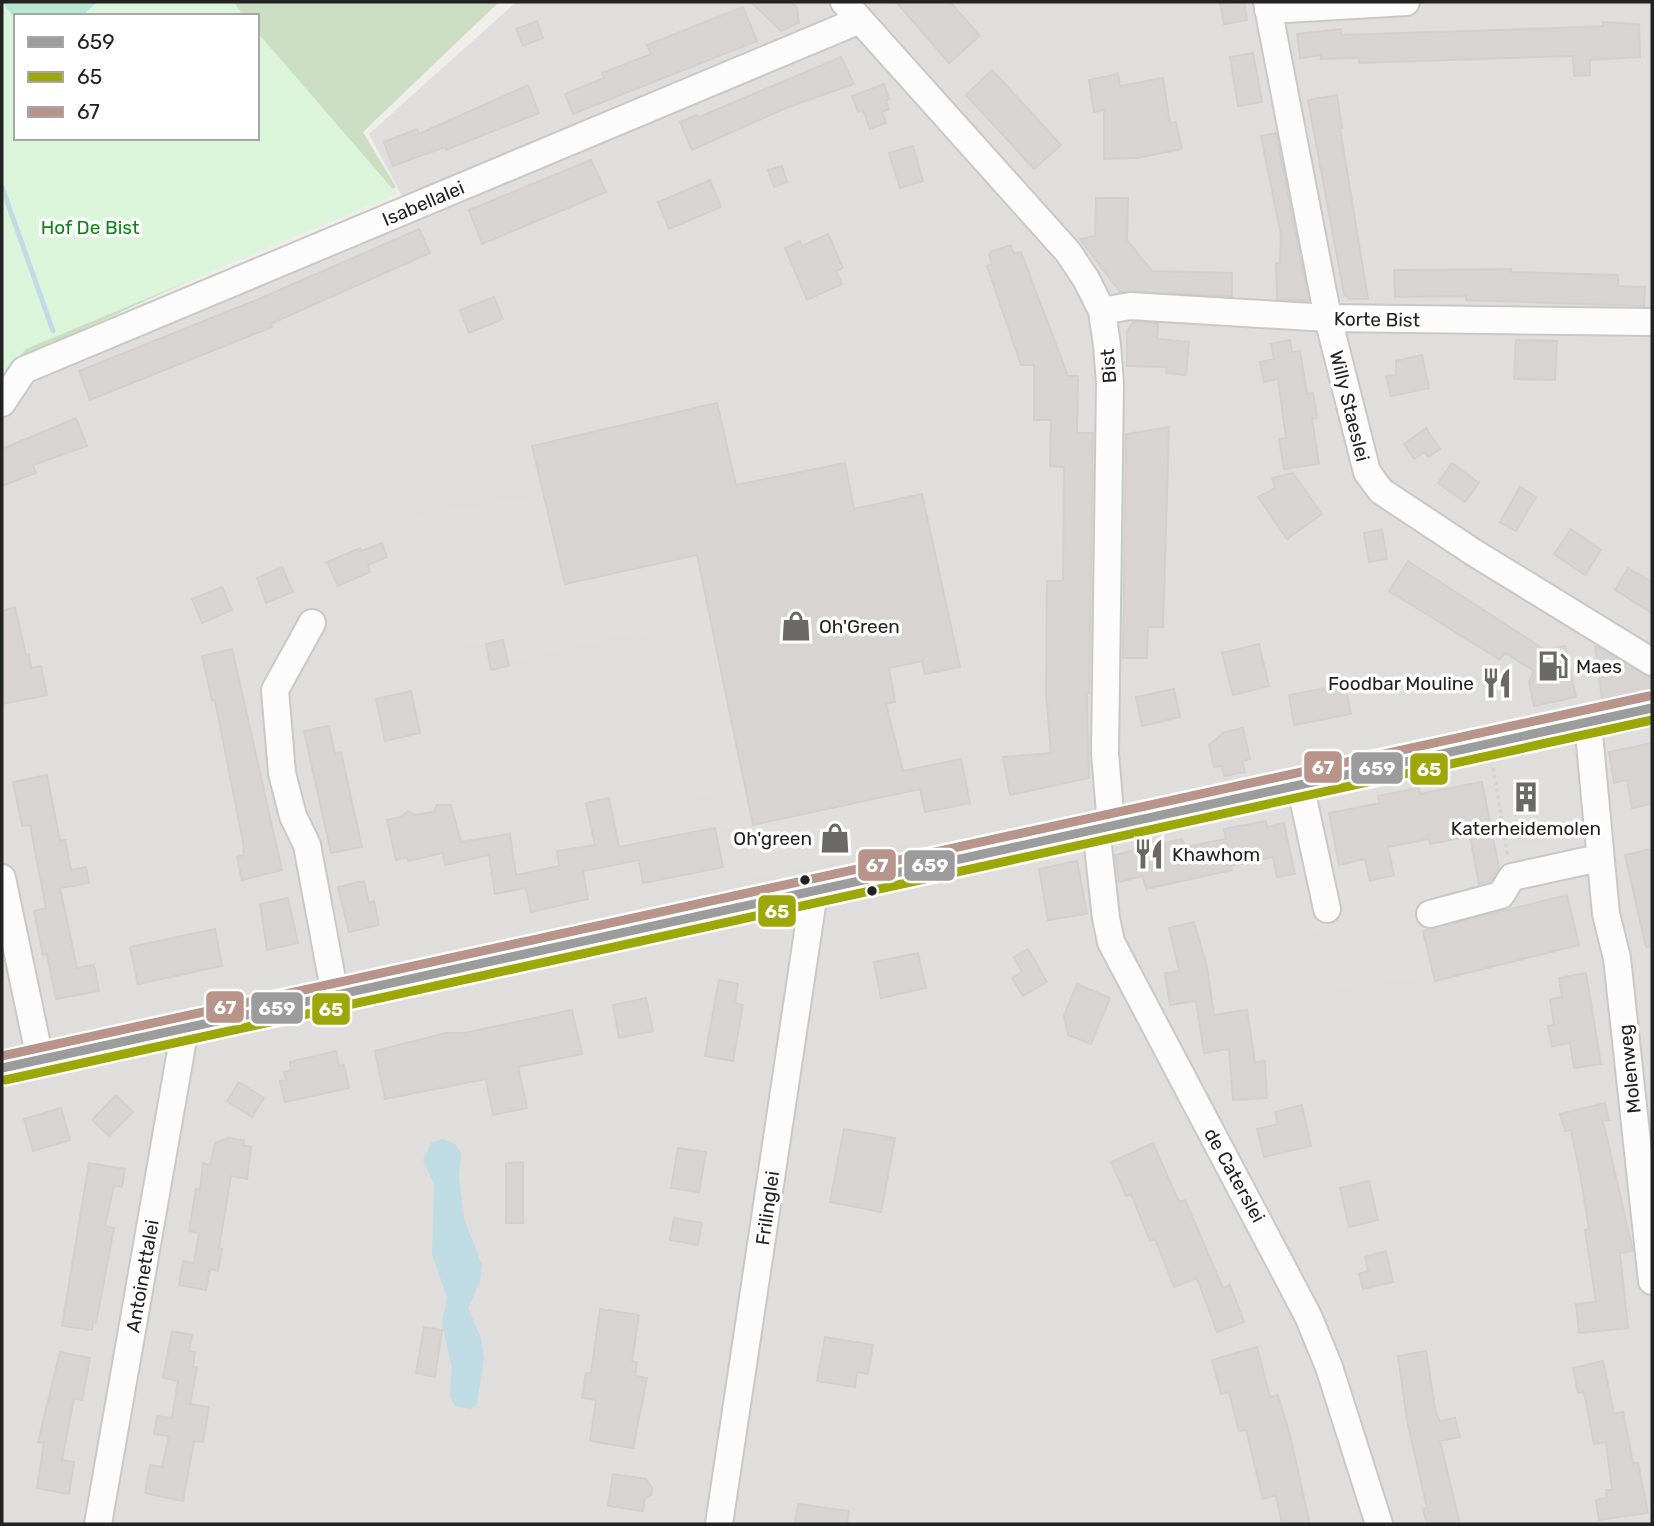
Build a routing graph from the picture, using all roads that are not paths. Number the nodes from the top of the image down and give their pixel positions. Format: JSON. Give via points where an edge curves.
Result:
{"nodes":[{"id":1,"x":1406,"y":2,"type":"edge"},
{"id":2,"x":1267,"y":6,"type":"edge"},
{"id":3,"x":852,"y":11,"type":"edge"},
{"id":4,"x":1102,"y":311,"type":"junction"},
{"id":5,"x":1328,"y":318,"type":"junction"},
{"id":6,"x":1652,"y":322,"type":"edge"},
{"id":7,"x":2,"y":403,"type":"edge"},
{"id":8,"x":312,"y":624,"type":"dead end"},
{"id":9,"x":1652,"y":662,"type":"edge"},
{"id":10,"x":1652,"y":708,"type":"edge"},
{"id":11,"x":1588,"y":723,"type":"junction"},
{"id":12,"x":1300,"y":784,"type":"junction"},
{"id":13,"x":1104,"y":826,"type":"junction"},
{"id":14,"x":1599,"y":858,"type":"junction"},
{"id":15,"x":2,"y":878,"type":"edge"},
{"id":16,"x":814,"y":891,"type":"junction"},
{"id":17,"x":1327,"y":909,"type":"dead end"},
{"id":18,"x":1430,"y":914,"type":"dead end"},
{"id":19,"x":335,"y":995,"type":"junction"},
{"id":20,"x":185,"y":1028,"type":"junction"},
{"id":21,"x":40,"y":1059,"type":"junction"},
{"id":22,"x":2,"y":1068,"type":"edge"},
{"id":23,"x":1652,"y":1281,"type":"edge"},
{"id":24,"x":98,"y":1524,"type":"edge"},
{"id":25,"x":719,"y":1524,"type":"edge"},
{"id":26,"x":1379,"y":1524,"type":"edge"}],
"edges":[{"from":1,"to":2,"type":"street"},
{"from":2,"to":5,"type":"street","name":"Willy Staeslei"},
{"from":3,"to":4,"type":"street","name":"Bist","via":[[1068,252]]},
{"from":3,"to":7,"type":"street","name":"Isabellalei","via":[[24,370]]},
{"from":4,"to":5,"type":"street","name":"Korte Bist","via":[[1130,306]]},
{"from":4,"to":13,"type":"street","name":"Bist","via":[[1110,383]]},
{"from":5,"to":6,"type":"street","name":"Korte Bist"},
{"from":5,"to":9,"type":"street","name":"Willy Staeslei","via":[[1367,472],[1381,492]]},
{"from":8,"to":19,"type":"street","via":[[275,690],[282,773],[293,816],[307,845]]},
{"from":10,"to":11,"type":"main road"},
{"from":11,"to":12,"type":"main road"},
{"from":11,"to":14,"type":"street","name":"Molenweg"},
{"from":12,"to":13,"type":"main road"},
{"from":12,"to":17,"type":"street"},
{"from":13,"to":16,"type":"main road"},
{"from":13,"to":26,"type":"street","name":"de Caterslei","via":[[1105,918],[1111,942],[1308,1316]]},
{"from":14,"to":18,"type":"street","via":[[1512,877],[1502,895]]},
{"from":14,"to":23,"type":"street","name":"Molenweg","via":[[1617,958]]},
{"from":15,"to":21,"type":"street"},
{"from":16,"to":19,"type":"main road"},
{"from":16,"to":25,"type":"street","name":"Frilinglei"},
{"from":19,"to":20,"type":"main road"},
{"from":20,"to":21,"type":"main road"},
{"from":20,"to":24,"type":"street","name":"Antoinettalei"},
{"from":21,"to":22,"type":"main road"}]}
